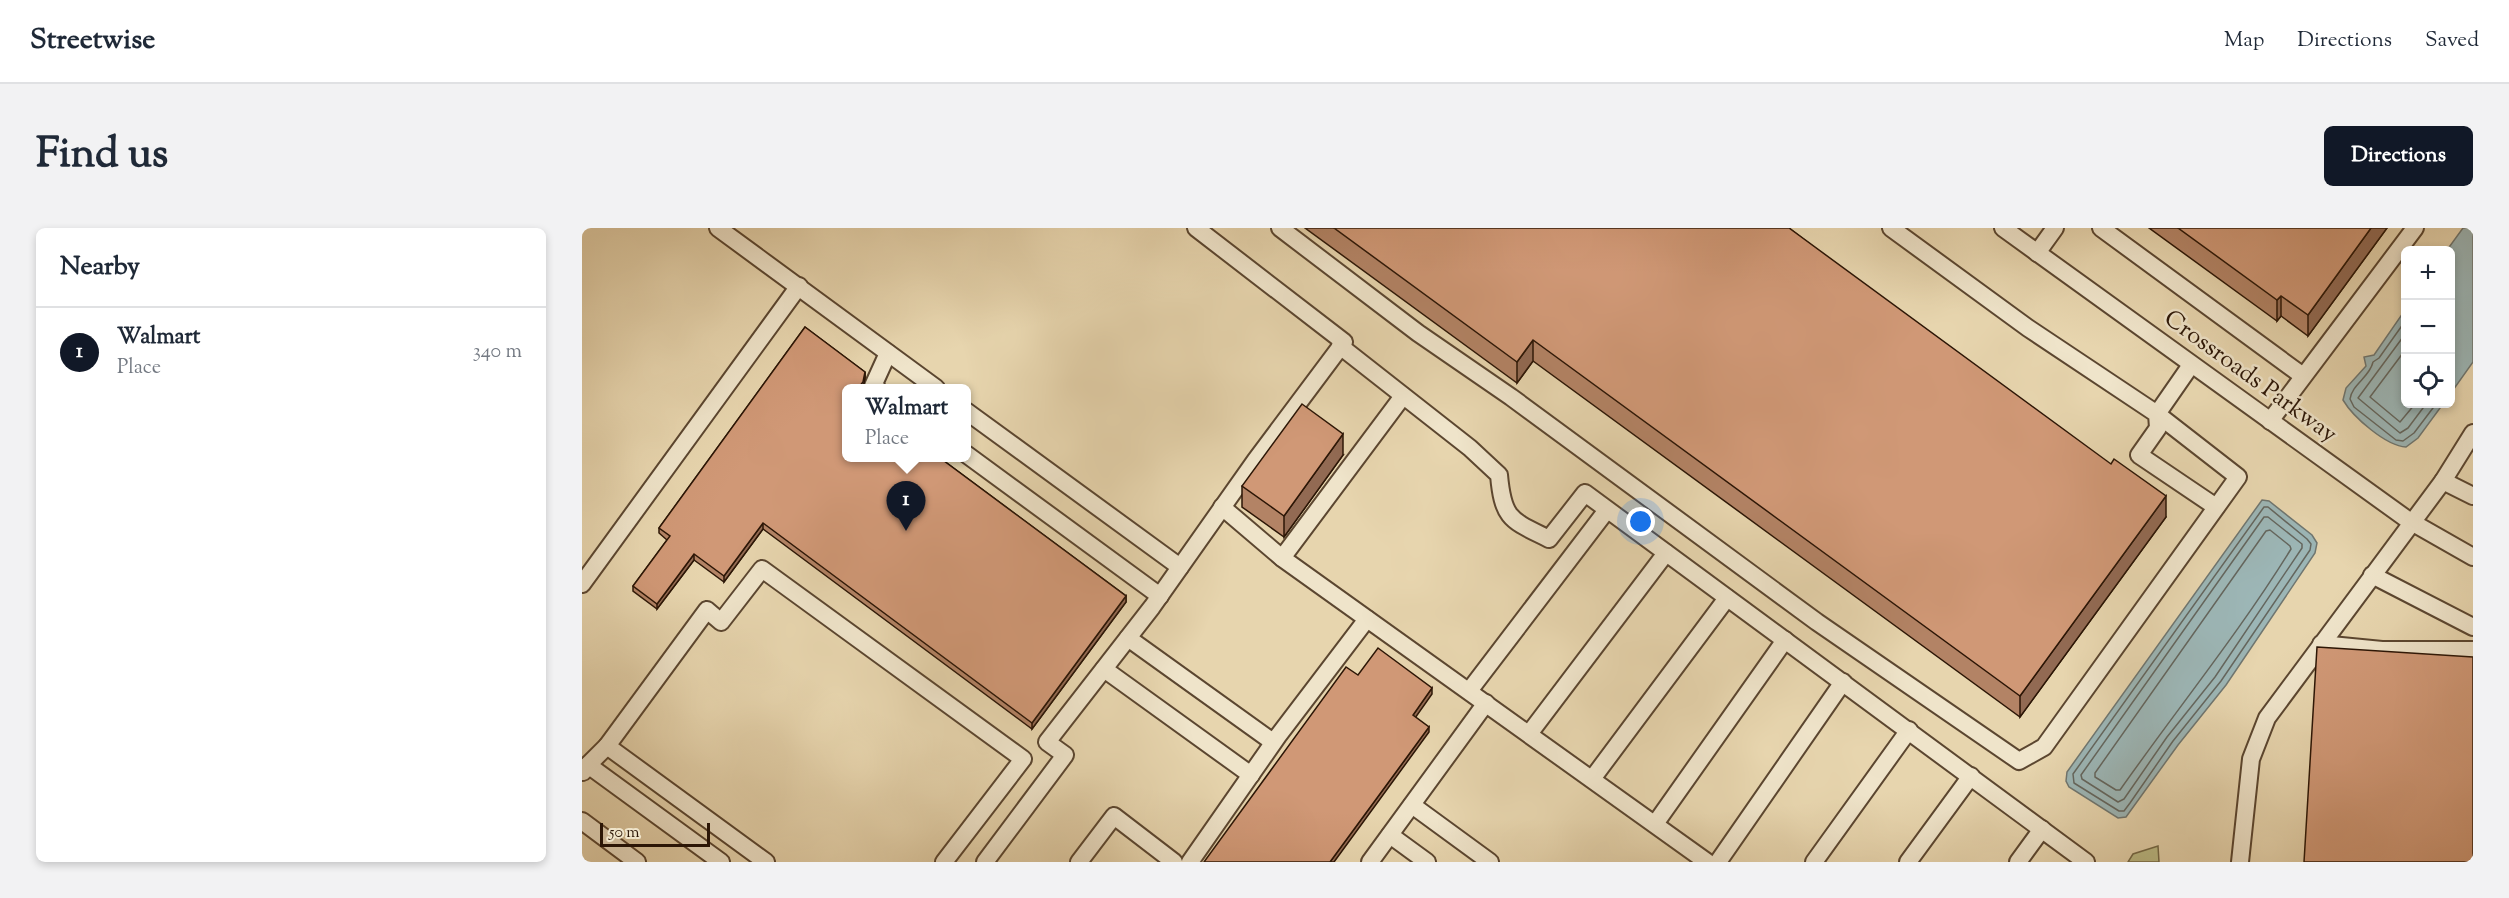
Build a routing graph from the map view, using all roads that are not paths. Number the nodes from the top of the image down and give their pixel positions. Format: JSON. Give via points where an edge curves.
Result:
{"nodes":[{"id":1,"x":718,"y":228,"type":"edge"},
{"id":2,"x":1196,"y":228,"type":"edge"},
{"id":3,"x":1280,"y":228,"type":"edge"},
{"id":4,"x":1891,"y":228,"type":"edge"},
{"id":5,"x":2003,"y":228,"type":"edge"},
{"id":6,"x":2055,"y":228,"type":"edge"},
{"id":7,"x":2100,"y":228,"type":"edge"},
{"id":8,"x":2415,"y":228,"type":"edge"},
{"id":9,"x":2037,"y":253,"type":"junction"},
{"id":10,"x":799,"y":286,"type":"junction"},
{"id":11,"x":1340,"y":346,"type":"junction"},
{"id":12,"x":888,"y":353,"type":"junction"},
{"id":13,"x":2191,"y":365,"type":"junction"},
{"id":14,"x":2303,"y":376,"type":"junction"},
{"id":15,"x":874,"y":384,"type":"edge"},
{"id":16,"x":931,"y":384,"type":"edge"},
{"id":17,"x":1403,"y":396,"type":"junction"},
{"id":18,"x":2157,"y":414,"type":"junction"},
{"id":19,"x":971,"y":415,"type":"edge"},
{"id":20,"x":2270,"y":421,"type":"junction"},
{"id":21,"x":2473,"y":433,"type":"edge"},
{"id":22,"x":971,"y":458,"type":"edge"},
{"id":23,"x":2443,"y":481,"type":"junction"},
{"id":24,"x":2473,"y":496,"type":"edge"},
{"id":25,"x":1222,"y":507,"type":"junction"},
{"id":26,"x":2216,"y":507,"type":"junction"},
{"id":27,"x":1607,"y":510,"type":"junction"},
{"id":28,"x":2411,"y":522,"type":"junction"},
{"id":29,"x":1666,"y":553,"type":"junction"},
{"id":30,"x":2473,"y":557,"type":"edge"},
{"id":31,"x":1282,"y":558,"type":"junction"},
{"id":32,"x":1180,"y":567,"type":"junction"},
{"id":33,"x":2373,"y":575,"type":"junction"},
{"id":34,"x":582,"y":584,"type":"edge"},
{"id":35,"x":1160,"y":596,"type":"junction"},
{"id":36,"x":1727,"y":597,"type":"junction"},
{"id":37,"x":1367,"y":619,"type":"junction"},
{"id":38,"x":2473,"y":627,"type":"edge"},
{"id":39,"x":1128,"y":638,"type":"junction"},
{"id":40,"x":1785,"y":640,"type":"junction"},
{"id":41,"x":2321,"y":644,"type":"junction"},
{"id":42,"x":2473,"y":650,"type":"edge"},
{"id":43,"x":1104,"y":669,"type":"junction"},
{"id":44,"x":1843,"y":682,"type":"junction"},
{"id":45,"x":1469,"y":691,"type":"junction"},
{"id":46,"x":1486,"y":703,"type":"junction"},
{"id":47,"x":1909,"y":730,"type":"junction"},
{"id":48,"x":1529,"y":734,"type":"junction"},
{"id":49,"x":1273,"y":742,"type":"junction"},
{"id":50,"x":607,"y":746,"type":"junction"},
{"id":51,"x":585,"y":769,"type":"edge"},
{"id":52,"x":1251,"y":775,"type":"junction"},
{"id":53,"x":1971,"y":776,"type":"junction"},
{"id":54,"x":1592,"y":779,"type":"junction"},
{"id":55,"x":1412,"y":805,"type":"junction"},
{"id":56,"x":582,"y":821,"type":"edge"},
{"id":57,"x":1655,"y":824,"type":"junction"},
{"id":58,"x":2042,"y":829,"type":"junction"},
{"id":59,"x":1390,"y":835,"type":"junction"},
{"id":60,"x":757,"y":859,"type":"edge"},
{"id":61,"x":637,"y":862,"type":"edge"},
{"id":62,"x":721,"y":862,"type":"edge"},
{"id":63,"x":944,"y":862,"type":"edge"},
{"id":64,"x":985,"y":862,"type":"edge"},
{"id":65,"x":1079,"y":862,"type":"edge"},
{"id":66,"x":1174,"y":862,"type":"edge"},
{"id":67,"x":1190,"y":862,"type":"edge"},
{"id":68,"x":1370,"y":862,"type":"edge"},
{"id":69,"x":1427,"y":862,"type":"edge"},
{"id":70,"x":1490,"y":862,"type":"edge"},
{"id":71,"x":1707,"y":862,"type":"edge"},
{"id":72,"x":1718,"y":862,"type":"edge"},
{"id":73,"x":1814,"y":862,"type":"edge"},
{"id":74,"x":1908,"y":862,"type":"edge"},
{"id":75,"x":2018,"y":862,"type":"edge"},
{"id":76,"x":2086,"y":862,"type":"edge"},
{"id":77,"x":2240,"y":862,"type":"edge"}],
"edges":[{"from":1,"to":10,"type":"street"},
{"from":2,"to":11,"type":"street","via":[[1344,342]]},
{"from":3,"to":26,"type":"street","via":[[1418,333],[1817,622],[2019,761],[2044,747]]},
{"from":4,"to":18,"type":"street","via":[[2028,328]]},
{"from":5,"to":9,"type":"street","name":"Crossroads Parkway"},
{"from":6,"to":9,"type":"street"},
{"from":7,"to":14,"type":"street"},
{"from":8,"to":14,"type":"street"},
{"from":9,"to":13,"type":"street","name":"Crossroads Parkway"},
{"from":10,"to":12,"type":"street"},
{"from":10,"to":34,"type":"street"},
{"from":11,"to":17,"type":"street"},
{"from":11,"to":25,"type":"street"},
{"from":12,"to":15,"type":"street"},
{"from":12,"to":16,"type":"street"},
{"from":13,"to":18,"type":"street"},
{"from":13,"to":20,"type":"street","name":"Crossroads Parkway"},
{"from":14,"to":20,"type":"street"},
{"from":17,"to":27,"type":"street","via":[[1499,475],[1501,501],[1512,519],[1523,526],[1549,539],[1585,493]]},
{"from":17,"to":31,"type":"street"},
{"from":18,"to":26,"type":"street","via":[[2238,477]]},
{"from":18,"to":26,"type":"street","via":[[2158,428],[2139,456]]},
{"from":19,"to":32,"type":"street"},
{"from":20,"to":28,"type":"street","name":"Crossroads Parkway"},
{"from":21,"to":23,"type":"street"},
{"from":22,"to":35,"type":"street"},
{"from":23,"to":24,"type":"street"},
{"from":23,"to":28,"type":"street"},
{"from":25,"to":31,"type":"street"},
{"from":25,"to":32,"type":"street"},
{"from":27,"to":29,"type":"street"},
{"from":27,"to":45,"type":"street"},
{"from":28,"to":30,"type":"street","name":"Crossroads Parkway"},
{"from":28,"to":33,"type":"street"},
{"from":29,"to":36,"type":"street"},
{"from":29,"to":48,"type":"street"},
{"from":31,"to":37,"type":"street"},
{"from":32,"to":35,"type":"street"},
{"from":33,"to":38,"type":"street"},
{"from":33,"to":41,"type":"street"},
{"from":35,"to":39,"type":"street"},
{"from":36,"to":40,"type":"street"},
{"from":36,"to":54,"type":"street"},
{"from":37,"to":45,"type":"street"},
{"from":37,"to":49,"type":"street"},
{"from":39,"to":43,"type":"street"},
{"from":39,"to":49,"type":"street"},
{"from":40,"to":44,"type":"street"},
{"from":40,"to":57,"type":"street"},
{"from":41,"to":42,"type":"street","via":[[2382,650]]},
{"from":41,"to":77,"type":"street","via":[[2267,718],[2251,759]]},
{"from":43,"to":52,"type":"street"},
{"from":43,"to":64,"type":"street","via":[[1047,742],[1065,755]]},
{"from":44,"to":47,"type":"street"},
{"from":44,"to":72,"type":"street"},
{"from":45,"to":46,"type":"street"},
{"from":46,"to":48,"type":"street"},
{"from":46,"to":55,"type":"street"},
{"from":47,"to":53,"type":"street"},
{"from":47,"to":73,"type":"street"},
{"from":48,"to":54,"type":"street"},
{"from":49,"to":52,"type":"street"},
{"from":50,"to":51,"type":"street"},
{"from":50,"to":60,"type":"street"},
{"from":50,"to":63,"type":"street","via":[[707,610],[721,622],[762,568],[1023,759]]},
{"from":51,"to":62,"type":"street"},
{"from":52,"to":67,"type":"street"},
{"from":53,"to":58,"type":"street"},
{"from":53,"to":74,"type":"street"},
{"from":54,"to":57,"type":"street"},
{"from":55,"to":59,"type":"street"},
{"from":55,"to":70,"type":"street"},
{"from":56,"to":61,"type":"street"},
{"from":57,"to":71,"type":"street"},
{"from":58,"to":75,"type":"street"},
{"from":58,"to":76,"type":"street"},
{"from":59,"to":68,"type":"street"},
{"from":59,"to":69,"type":"street"},
{"from":65,"to":66,"type":"street","via":[[1114,816]]}]}
